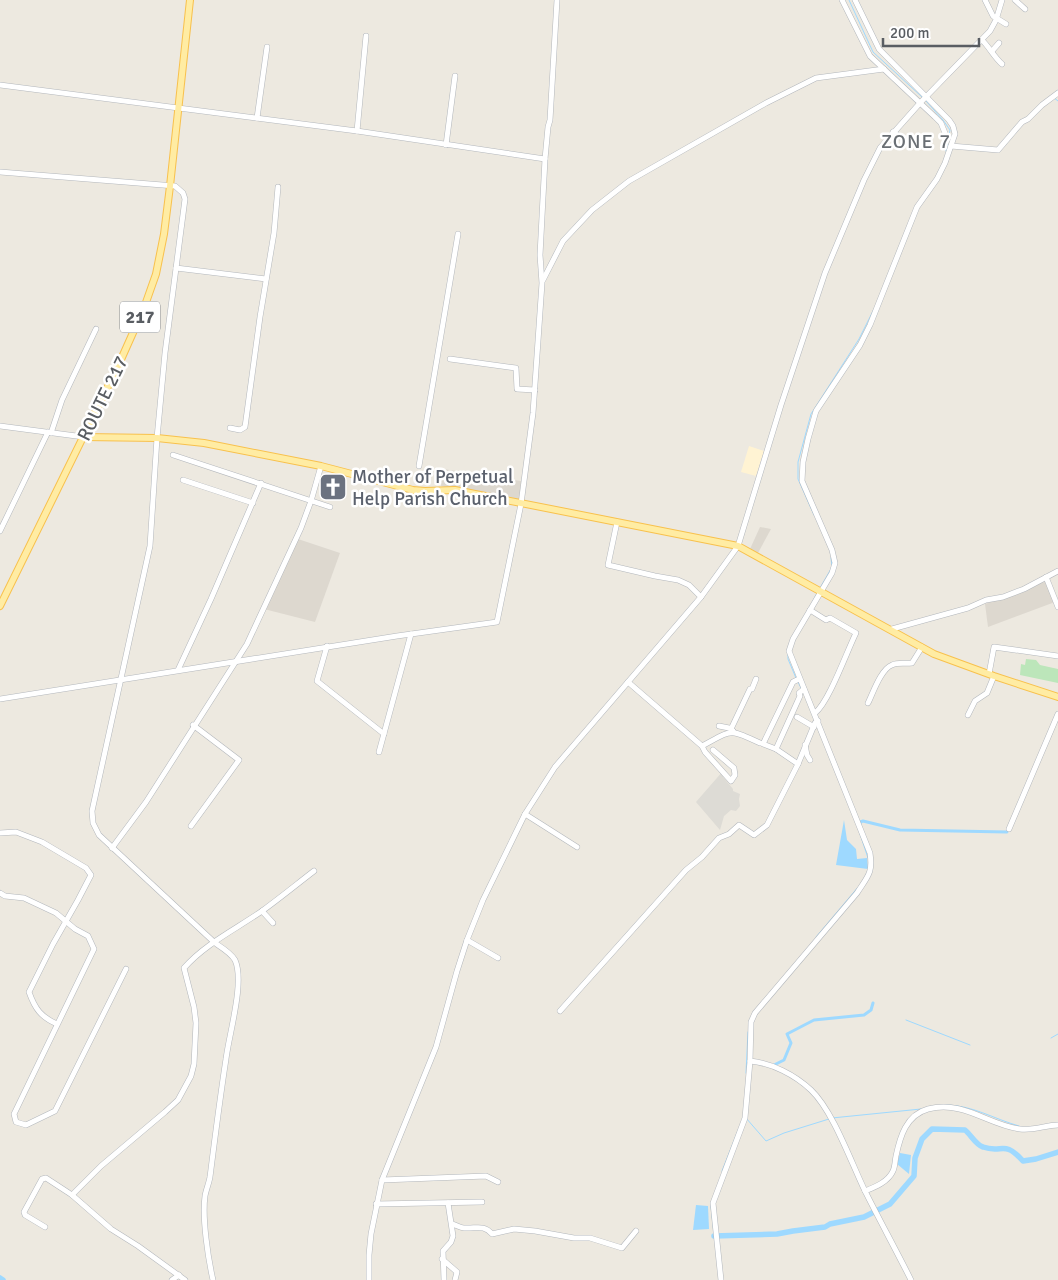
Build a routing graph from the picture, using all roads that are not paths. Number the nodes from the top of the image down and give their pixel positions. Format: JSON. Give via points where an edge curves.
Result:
{"nodes":[{"id":1,"x":190,"y":0,"type":"edge"},
{"id":2,"x":557,"y":0,"type":"edge"},
{"id":3,"x":842,"y":0,"type":"edge"},
{"id":4,"x":855,"y":0,"type":"edge"},
{"id":5,"x":985,"y":0,"type":"edge"},
{"id":6,"x":1002,"y":0,"type":"edge"},
{"id":7,"x":1015,"y":0,"type":"edge"},
{"id":8,"x":1025,"y":9,"type":"dead end"},
{"id":9,"x":996,"y":20,"type":"junction"},
{"id":10,"x":1006,"y":24,"type":"dead end"},
{"id":11,"x":366,"y":36,"type":"dead end"},
{"id":12,"x":982,"y":40,"type":"junction"},
{"id":13,"x":999,"y":43,"type":"dead end"},
{"id":14,"x":267,"y":47,"type":"dead end"},
{"id":15,"x":992,"y":51,"type":"junction"},
{"id":16,"x":1002,"y":64,"type":"dead end"},
{"id":17,"x":884,"y":69,"type":"junction"},
{"id":18,"x":455,"y":76,"type":"dead end"},
{"id":19,"x":0,"y":85,"type":"edge"},
{"id":20,"x":1055,"y":95,"type":"edge"},
{"id":21,"x":924,"y":100,"type":"junction"},
{"id":22,"x":178,"y":108,"type":"junction"},
{"id":23,"x":257,"y":118,"type":"junction"},
{"id":24,"x":357,"y":131,"type":"junction"},
{"id":25,"x":893,"y":132,"type":"junction"},
{"id":26,"x":945,"y":133,"type":"dead end"},
{"id":27,"x":446,"y":145,"type":"junction"},
{"id":28,"x":912,"y":145,"type":"dead end"},
{"id":29,"x":951,"y":146,"type":"junction"},
{"id":30,"x":545,"y":159,"type":"junction"},
{"id":31,"x":0,"y":172,"type":"edge"},
{"id":32,"x":170,"y":186,"type":"junction"},
{"id":33,"x":278,"y":187,"type":"dead end"},
{"id":34,"x":458,"y":234,"type":"dead end"},
{"id":35,"x":176,"y":268,"type":"junction"},
{"id":36,"x":266,"y":279,"type":"junction"},
{"id":37,"x":542,"y":283,"type":"junction"},
{"id":38,"x":96,"y":329,"type":"dead end"},
{"id":39,"x":450,"y":359,"type":"dead end"},
{"id":40,"x":535,"y":390,"type":"junction"},
{"id":41,"x":0,"y":426,"type":"edge"},
{"id":42,"x":230,"y":428,"type":"dead end"},
{"id":43,"x":50,"y":433,"type":"junction"},
{"id":44,"x":84,"y":437,"type":"junction"},
{"id":45,"x":157,"y":438,"type":"junction"},
{"id":46,"x":174,"y":455,"type":"dead end"},
{"id":47,"x":321,"y":466,"type":"junction"},
{"id":48,"x":419,"y":466,"type":"dead end"},
{"id":49,"x":183,"y":480,"type":"dead end"},
{"id":50,"x":261,"y":483,"type":"junction"},
{"id":51,"x":311,"y":500,"type":"junction"},
{"id":52,"x":253,"y":503,"type":"junction"},
{"id":53,"x":521,"y":504,"type":"junction"},
{"id":54,"x":330,"y":507,"type":"dead end"},
{"id":55,"x":617,"y":522,"type":"junction"},
{"id":56,"x":0,"y":531,"type":"edge"},
{"id":57,"x":738,"y":546,"type":"junction"},
{"id":58,"x":1058,"y":571,"type":"edge"},
{"id":59,"x":1046,"y":577,"type":"junction"},
{"id":60,"x":820,"y":591,"type":"junction"},
{"id":61,"x":701,"y":597,"type":"junction"},
{"id":62,"x":0,"y":606,"type":"edge"},
{"id":63,"x":1058,"y":607,"type":"edge"},
{"id":64,"x":810,"y":610,"type":"junction"},
{"id":65,"x":892,"y":629,"type":"junction"},
{"id":66,"x":411,"y":634,"type":"junction"},
{"id":67,"x":327,"y":646,"type":"junction"},
{"id":68,"x":922,"y":647,"type":"junction"},
{"id":69,"x":1058,"y":656,"type":"edge"},
{"id":70,"x":236,"y":661,"type":"junction"},
{"id":71,"x":178,"y":670,"type":"junction"},
{"id":72,"x":991,"y":675,"type":"junction"},
{"id":73,"x":120,"y":678,"type":"junction"},
{"id":74,"x":756,"y":679,"type":"dead end"},
{"id":75,"x":799,"y":679,"type":"junction"},
{"id":76,"x":628,"y":682,"type":"junction"},
{"id":77,"x":804,"y":689,"type":"junction"},
{"id":78,"x":1058,"y":697,"type":"edge"},
{"id":79,"x":0,"y":698,"type":"edge"},
{"id":80,"x":868,"y":703,"type":"dead end"},
{"id":81,"x":814,"y":713,"type":"junction"},
{"id":82,"x":1058,"y":714,"type":"edge"},
{"id":83,"x":968,"y":715,"type":"dead end"},
{"id":84,"x":797,"y":717,"type":"dead end"},
{"id":85,"x":818,"y":721,"type":"junction"},
{"id":86,"x":193,"y":725,"type":"junction"},
{"id":87,"x":719,"y":726,"type":"dead end"},
{"id":88,"x":814,"y":726,"type":"junction"},
{"id":89,"x":733,"y":731,"type":"junction"},
{"id":90,"x":384,"y":734,"type":"junction"},
{"id":91,"x":760,"y":743,"type":"dead end"},
{"id":92,"x":805,"y":745,"type":"junction"},
{"id":93,"x":702,"y":746,"type":"junction"},
{"id":94,"x":776,"y":749,"type":"junction"},
{"id":95,"x":713,"y":750,"type":"dead end"},
{"id":96,"x":379,"y":752,"type":"dead end"},
{"id":97,"x":810,"y":760,"type":"dead end"},
{"id":98,"x":798,"y":764,"type":"junction"},
{"id":99,"x":525,"y":814,"type":"junction"},
{"id":100,"x":191,"y":826,"type":"dead end"},
{"id":101,"x":1008,"y":829,"type":"dead end"},
{"id":102,"x":0,"y":833,"type":"edge"},
{"id":103,"x":577,"y":847,"type":"dead end"},
{"id":104,"x":112,"y":848,"type":"junction"},
{"id":105,"x":314,"y":871,"type":"dead end"},
{"id":106,"x":0,"y":893,"type":"edge"},
{"id":107,"x":262,"y":911,"type":"junction"},
{"id":108,"x":65,"y":921,"type":"junction"},
{"id":109,"x":273,"y":923,"type":"dead end"},
{"id":110,"x":467,"y":940,"type":"junction"},
{"id":111,"x":215,"y":943,"type":"junction"},
{"id":112,"x":498,"y":958,"type":"dead end"},
{"id":113,"x":126,"y":969,"type":"dead end"},
{"id":114,"x":560,"y":1011,"type":"dead end"},
{"id":115,"x":57,"y":1024,"type":"junction"},
{"id":116,"x":750,"y":1061,"type":"junction"},
{"id":117,"x":1058,"y":1125,"type":"edge"},
{"id":118,"x":382,"y":1180,"type":"junction"},
{"id":119,"x":498,"y":1182,"type":"dead end"},
{"id":120,"x":865,"y":1191,"type":"junction"},
{"id":121,"x":72,"y":1195,"type":"junction"},
{"id":122,"x":482,"y":1202,"type":"dead end"},
{"id":123,"x":448,"y":1203,"type":"junction"},
{"id":124,"x":376,"y":1204,"type":"junction"},
{"id":125,"x":452,"y":1224,"type":"junction"},
{"id":126,"x":44,"y":1227,"type":"dead end"},
{"id":127,"x":636,"y":1231,"type":"dead end"},
{"id":128,"x":442,"y":1259,"type":"junction"},
{"id":129,"x":179,"y":1275,"type":"junction"},
{"id":130,"x":172,"y":1280,"type":"edge"},
{"id":131,"x":185,"y":1280,"type":"edge"},
{"id":132,"x":213,"y":1280,"type":"edge"},
{"id":133,"x":369,"y":1280,"type":"edge"},
{"id":134,"x":444,"y":1280,"type":"edge"},
{"id":135,"x":454,"y":1280,"type":"edge"},
{"id":136,"x":721,"y":1280,"type":"edge"},
{"id":137,"x":911,"y":1280,"type":"edge"}],
"edges":[{"from":1,"to":22,"type":"main road","name":"ROUTE 217","number":"217"},
{"from":2,"to":30,"type":"street"},
{"from":3,"to":17,"type":"street","via":[[870,56]]},
{"from":4,"to":21,"type":"street","via":[[879,49]]},
{"from":5,"to":9,"type":"street"},
{"from":6,"to":9,"type":"street"},
{"from":7,"to":8,"type":"street"},
{"from":9,"to":10,"type":"street"},
{"from":9,"to":12,"type":"street"},
{"from":11,"to":24,"type":"street"},
{"from":12,"to":15,"type":"street"},
{"from":12,"to":21,"type":"street"},
{"from":13,"to":15,"type":"street"},
{"from":14,"to":23,"type":"street"},
{"from":15,"to":16,"type":"street"},
{"from":17,"to":21,"type":"street"},
{"from":17,"to":37,"type":"street","via":[[816,78],[629,181],[592,210],[563,242]]},
{"from":18,"to":27,"type":"street"},
{"from":19,"to":22,"type":"street"},
{"from":20,"to":29,"type":"street","via":[[1016,129],[998,150]]},
{"from":21,"to":25,"type":"street"},
{"from":21,"to":26,"type":"street"},
{"from":21,"to":29,"type":"street","via":[[953,126],[955,134]]},
{"from":22,"to":23,"type":"street"},
{"from":22,"to":32,"type":"main road","name":"ROUTE 217","number":"217"},
{"from":23,"to":24,"type":"street"},
{"from":24,"to":27,"type":"street"},
{"from":25,"to":28,"type":"street"},
{"from":25,"to":57,"type":"street","via":[[880,148],[864,180],[825,272]]},
{"from":27,"to":30,"type":"street"},
{"from":29,"to":60,"type":"street","via":[[937,179],[917,207],[860,345],[816,411],[803,462],[802,481],[835,562]]},
{"from":30,"to":37,"type":"street","via":[[540,255]]},
{"from":31,"to":32,"type":"street"},
{"from":32,"to":35,"type":"street","via":[[175,186],[185,199]]},
{"from":32,"to":44,"type":"main road","name":"ROUTE 217","number":"217","via":[[156,274],[144,308]]},
{"from":33,"to":36,"type":"street"},
{"from":34,"to":48,"type":"street"},
{"from":35,"to":36,"type":"street"},
{"from":35,"to":45,"type":"street"},
{"from":36,"to":42,"type":"street","via":[[245,427],[240,430]]},
{"from":37,"to":40,"type":"street"},
{"from":38,"to":43,"type":"street"},
{"from":39,"to":40,"type":"street","via":[[516,368],[517,389]]},
{"from":40,"to":53,"type":"street"},
{"from":41,"to":43,"type":"street"},
{"from":43,"to":44,"type":"street"},
{"from":43,"to":56,"type":"street"},
{"from":44,"to":45,"type":"main road"},
{"from":44,"to":62,"type":"main road","name":"ROUTE 217","number":"217"},
{"from":45,"to":47,"type":"main road","via":[[204,442]]},
{"from":45,"to":73,"type":"street","via":[[150,546]]},
{"from":46,"to":50,"type":"street"},
{"from":47,"to":51,"type":"street"},
{"from":47,"to":53,"type":"main road","via":[[413,490],[455,490]]},
{"from":49,"to":52,"type":"street"},
{"from":50,"to":51,"type":"street"},
{"from":50,"to":52,"type":"street"},
{"from":51,"to":54,"type":"street"},
{"from":51,"to":70,"type":"street","via":[[247,644]]},
{"from":52,"to":71,"type":"street"},
{"from":53,"to":55,"type":"main road"},
{"from":53,"to":66,"type":"street","via":[[497,622]]},
{"from":55,"to":57,"type":"main road"},
{"from":55,"to":61,"type":"street","via":[[608,565],[678,580],[689,585]]},
{"from":57,"to":60,"type":"main road"},
{"from":57,"to":61,"type":"street"},
{"from":58,"to":59,"type":"street"},
{"from":59,"to":63,"type":"street"},
{"from":59,"to":65,"type":"street","via":[[1003,597]]},
{"from":60,"to":64,"type":"street"},
{"from":60,"to":65,"type":"main road"},
{"from":61,"to":76,"type":"street"},
{"from":64,"to":75,"type":"street","via":[[789,651]]},
{"from":64,"to":81,"type":"street","via":[[856,633],[828,695]]},
{"from":65,"to":68,"type":"main road"},
{"from":66,"to":67,"type":"street"},
{"from":66,"to":90,"type":"street"},
{"from":67,"to":70,"type":"street"},
{"from":67,"to":90,"type":"street","via":[[317,681]]},
{"from":68,"to":72,"type":"main road"},
{"from":68,"to":80,"type":"street","via":[[912,663],[888,666]]},
{"from":69,"to":72,"type":"street","via":[[994,647]]},
{"from":70,"to":71,"type":"street"},
{"from":70,"to":86,"type":"street"},
{"from":71,"to":73,"type":"street"},
{"from":72,"to":78,"type":"main road"},
{"from":72,"to":83,"type":"street","via":[[986,694],[976,701]]},
{"from":73,"to":79,"type":"street"},
{"from":73,"to":104,"type":"street","via":[[92,811],[99,835]]},
{"from":74,"to":89,"type":"street","via":[[735,717]]},
{"from":75,"to":77,"type":"street"},
{"from":75,"to":94,"type":"street","via":[[793,682],[763,744]]},
{"from":76,"to":93,"type":"street"},
{"from":76,"to":99,"type":"street","via":[[555,767]]},
{"from":77,"to":81,"type":"street"},
{"from":77,"to":94,"type":"street","via":[[799,693]]},
{"from":81,"to":85,"type":"street"},
{"from":82,"to":101,"type":"street"},
{"from":84,"to":88,"type":"street"},
{"from":85,"to":88,"type":"street"},
{"from":85,"to":116,"type":"street","via":[[870,853],[872,867],[857,892],[755,1013],[751,1022]]},
{"from":86,"to":100,"type":"street","via":[[239,760]]},
{"from":86,"to":104,"type":"street","via":[[146,802]]},
{"from":87,"to":89,"type":"street"},
{"from":88,"to":92,"type":"street"},
{"from":89,"to":91,"type":"street"},
{"from":89,"to":93,"type":"street"},
{"from":90,"to":96,"type":"street"},
{"from":92,"to":97,"type":"street"},
{"from":92,"to":98,"type":"street"},
{"from":93,"to":95,"type":"street","via":[[731,781],[735,775],[734,768]]},
{"from":94,"to":98,"type":"street"},
{"from":98,"to":114,"type":"street","via":[[767,825],[754,835],[739,824],[719,838],[686,870]]},
{"from":99,"to":103,"type":"street"},
{"from":99,"to":110,"type":"street"},
{"from":102,"to":108,"type":"street","via":[[16,832],[42,842],[86,868],[91,875]]},
{"from":104,"to":111,"type":"street"},
{"from":105,"to":107,"type":"street"},
{"from":106,"to":108,"type":"street","via":[[24,898],[56,913]]},
{"from":107,"to":109,"type":"street"},
{"from":107,"to":111,"type":"street"},
{"from":108,"to":115,"type":"street","via":[[29,992],[44,1019]]},
{"from":108,"to":115,"type":"street","via":[[88,936],[94,949]]},
{"from":110,"to":112,"type":"street"},
{"from":110,"to":118,"type":"street","via":[[436,1047]]},
{"from":111,"to":121,"type":"street","via":[[184,968],[196,1024],[194,1064],[178,1100]]},
{"from":111,"to":132,"type":"street","via":[[234,959],[237,993],[205,1195]]},
{"from":113,"to":115,"type":"street","via":[[55,1111],[26,1125],[16,1122],[14,1114]]},
{"from":116,"to":120,"type":"street","via":[[777,1068],[813,1092],[828,1114]]},
{"from":116,"to":136,"type":"street","via":[[746,1118],[713,1202]]},
{"from":117,"to":120,"type":"street","via":[[1020,1129],[968,1110],[928,1109],[911,1119],[901,1135],[892,1172],[880,1185]]},
{"from":118,"to":119,"type":"street","via":[[486,1176]]},
{"from":118,"to":124,"type":"street"},
{"from":120,"to":137,"type":"street"},
{"from":121,"to":126,"type":"street","via":[[46,1178],[42,1179],[24,1212]]},
{"from":121,"to":129,"type":"street","via":[[111,1229]]},
{"from":122,"to":123,"type":"street"},
{"from":123,"to":124,"type":"street"},
{"from":123,"to":125,"type":"street"},
{"from":124,"to":133,"type":"street"},
{"from":125,"to":127,"type":"street","via":[[463,1228],[482,1227],[492,1234],[514,1229],[590,1238],[622,1248]]},
{"from":125,"to":128,"type":"street","via":[[452,1240],[443,1251]]},
{"from":128,"to":134,"type":"street"},
{"from":128,"to":135,"type":"street","via":[[458,1272]]},
{"from":129,"to":130,"type":"street"},
{"from":129,"to":131,"type":"street"}]}
